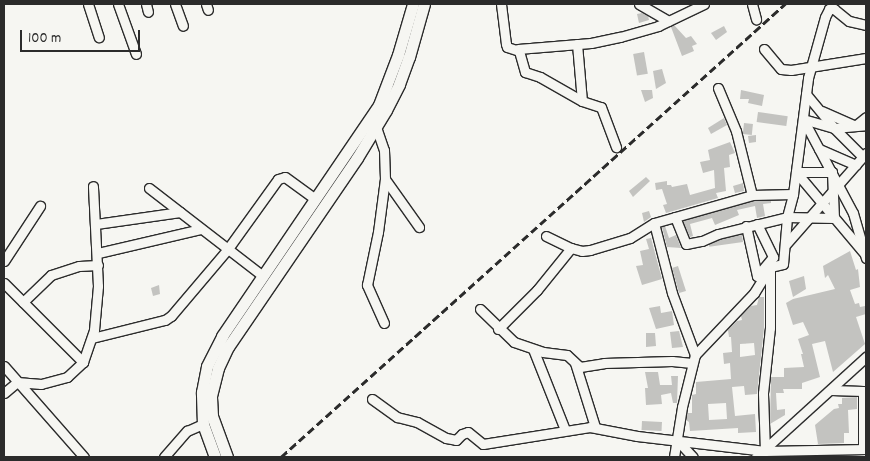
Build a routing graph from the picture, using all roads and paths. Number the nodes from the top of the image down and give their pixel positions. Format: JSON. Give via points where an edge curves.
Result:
{"nodes":[{"id":1,"x":88,"y":4,"type":"edge"},
{"id":2,"x":118,"y":4,"type":"edge"},
{"id":3,"x":175,"y":4,"type":"edge"},
{"id":4,"x":413,"y":4,"type":"edge"},
{"id":5,"x":424,"y":4,"type":"edge"},
{"id":6,"x":502,"y":4,"type":"edge"},
{"id":7,"x":639,"y":4,"type":"edge"},
{"id":8,"x":704,"y":4,"type":"edge"},
{"id":9,"x":752,"y":4,"type":"edge"},
{"id":10,"x":756,"y":19,"type":"dead end"},
{"id":11,"x":668,"y":21,"type":"junction"},
{"id":12,"x":866,"y":25,"type":"edge"},
{"id":13,"x":182,"y":26,"type":"dead end"},
{"id":14,"x":99,"y":37,"type":"dead end"},
{"id":15,"x":577,"y":44,"type":"junction"},
{"id":16,"x":518,"y":49,"type":"junction"},
{"id":17,"x":764,"y":49,"type":"dead end"},
{"id":18,"x":136,"y":54,"type":"dead end"},
{"id":19,"x":866,"y":58,"type":"edge"},
{"id":20,"x":813,"y":67,"type":"junction"},
{"id":21,"x":718,"y":88,"type":"dead end"},
{"id":22,"x":806,"y":94,"type":"junction"},
{"id":23,"x":582,"y":101,"type":"junction"},
{"id":24,"x":820,"y":110,"type":"junction"},
{"id":25,"x":866,"y":117,"type":"edge"},
{"id":26,"x":803,"y":119,"type":"junction"},
{"id":27,"x":866,"y":125,"type":"edge"},
{"id":28,"x":855,"y":126,"type":"junction"},
{"id":29,"x":376,"y":127,"type":"junction"},
{"id":30,"x":834,"y":128,"type":"junction"},
{"id":31,"x":616,"y":147,"type":"dead end"},
{"id":32,"x":819,"y":149,"type":"junction"},
{"id":33,"x":865,"y":155,"type":"edge"},
{"id":34,"x":854,"y":167,"type":"junction"},
{"id":35,"x":796,"y":172,"type":"junction"},
{"id":36,"x":832,"y":172,"type":"junction"},
{"id":37,"x":385,"y":179,"type":"junction"},
{"id":38,"x":839,"y":185,"type":"junction"},
{"id":39,"x":93,"y":186,"type":"dead end"},
{"id":40,"x":149,"y":188,"type":"dead end"},
{"id":41,"x":832,"y":193,"type":"junction"},
{"id":42,"x":793,"y":194,"type":"junction"},
{"id":43,"x":752,"y":195,"type":"junction"},
{"id":44,"x":315,"y":198,"type":"junction"},
{"id":45,"x":823,"y":204,"type":"junction"},
{"id":46,"x":40,"y":206,"type":"dead end"},
{"id":47,"x":180,"y":212,"type":"junction"},
{"id":48,"x":675,"y":217,"type":"junction"},
{"id":49,"x":787,"y":217,"type":"junction"},
{"id":50,"x":811,"y":218,"type":"junction"},
{"id":51,"x":834,"y":218,"type":"junction"},
{"id":52,"x":654,"y":223,"type":"junction"},
{"id":53,"x":96,"y":224,"type":"junction"},
{"id":54,"x":757,"y":224,"type":"junction"},
{"id":55,"x":746,"y":226,"type":"junction"},
{"id":56,"x":419,"y":227,"type":"dead end"},
{"id":57,"x":200,"y":229,"type":"junction"},
{"id":58,"x":546,"y":236,"type":"dead end"},
{"id":59,"x":786,"y":244,"type":"junction"},
{"id":60,"x":571,"y":248,"type":"junction"},
{"id":61,"x":227,"y":250,"type":"junction"},
{"id":62,"x":98,"y":253,"type":"junction"},
{"id":63,"x":866,"y":256,"type":"edge"},
{"id":64,"x":4,"y":261,"type":"edge"},
{"id":65,"x":98,"y":265,"type":"junction"},
{"id":66,"x":770,"y":267,"type":"junction"},
{"id":67,"x":263,"y":276,"type":"junction"},
{"id":68,"x":4,"y":284,"type":"edge"},
{"id":69,"x":23,"y":302,"type":"junction"},
{"id":70,"x":480,"y":309,"type":"dead end"},
{"id":71,"x":384,"y":323,"type":"dead end"},
{"id":72,"x":498,"y":329,"type":"junction"},
{"id":73,"x":92,"y":338,"type":"junction"},
{"id":74,"x":533,"y":348,"type":"junction"},
{"id":75,"x":866,"y":357,"type":"edge"},
{"id":76,"x":694,"y":359,"type":"junction"},
{"id":77,"x":83,"y":362,"type":"junction"},
{"id":78,"x":575,"y":363,"type":"junction"},
{"id":79,"x":4,"y":366,"type":"edge"},
{"id":80,"x":17,"y":382,"type":"junction"},
{"id":81,"x":831,"y":390,"type":"junction"},
{"id":82,"x":4,"y":392,"type":"edge"},
{"id":83,"x":372,"y":399,"type":"dead end"},
{"id":84,"x":204,"y":424,"type":"junction"},
{"id":85,"x":595,"y":427,"type":"junction"},
{"id":86,"x":565,"y":430,"type":"junction"},
{"id":87,"x":677,"y":440,"type":"junction"},
{"id":88,"x":865,"y":449,"type":"edge"},
{"id":89,"x":765,"y":451,"type":"junction"},
{"id":90,"x":831,"y":454,"type":"edge"},
{"id":91,"x":84,"y":457,"type":"edge"},
{"id":92,"x":164,"y":457,"type":"edge"},
{"id":93,"x":215,"y":457,"type":"edge"},
{"id":94,"x":226,"y":457,"type":"edge"},
{"id":95,"x":674,"y":457,"type":"edge"},
{"id":96,"x":693,"y":457,"type":"edge"},
{"id":97,"x":756,"y":457,"type":"edge"}],
"edges":[{"from":1,"to":14,"type":"street"},
{"from":2,"to":18,"type":"street"},
{"from":3,"to":13,"type":"street"},
{"from":4,"to":44,"type":"main road","via":[[379,105]]},
{"from":5,"to":29,"type":"main road","via":[[399,84]]},
{"from":6,"to":16,"type":"street","via":[[506,44]]},
{"from":7,"to":11,"type":"street"},
{"from":8,"to":11,"type":"street"},
{"from":9,"to":10,"type":"street"},
{"from":11,"to":15,"type":"street","via":[[629,34]]},
{"from":12,"to":20,"type":"street","via":[[850,21],[830,9],[825,17]]},
{"from":15,"to":16,"type":"street"},
{"from":15,"to":23,"type":"street"},
{"from":16,"to":23,"type":"street","via":[[525,72]]},
{"from":17,"to":20,"type":"street","via":[[781,69]]},
{"from":19,"to":20,"type":"street"},
{"from":20,"to":22,"type":"street"},
{"from":21,"to":43,"type":"street","via":[[736,131]]},
{"from":22,"to":24,"type":"street"},
{"from":22,"to":26,"type":"street"},
{"from":23,"to":31,"type":"street","via":[[601,107]]},
{"from":24,"to":28,"type":"street"},
{"from":24,"to":30,"type":"street"},
{"from":25,"to":28,"type":"street"},
{"from":26,"to":30,"type":"street"},
{"from":26,"to":32,"type":"street"},
{"from":26,"to":35,"type":"street"},
{"from":27,"to":28,"type":"street"},
{"from":28,"to":30,"type":"street"},
{"from":29,"to":37,"type":"street","via":[[384,150]]},
{"from":29,"to":94,"type":"main road","via":[[261,296],[218,368],[211,396],[212,416]]},
{"from":30,"to":33,"type":"street"},
{"from":32,"to":34,"type":"street"},
{"from":32,"to":36,"type":"street"},
{"from":33,"to":34,"type":"street"},
{"from":34,"to":36,"type":"street"},
{"from":34,"to":38,"type":"street"},
{"from":35,"to":36,"type":"street"},
{"from":35,"to":42,"type":"street"},
{"from":35,"to":45,"type":"street"},
{"from":36,"to":38,"type":"street"},
{"from":36,"to":41,"type":"street"},
{"from":37,"to":56,"type":"street"},
{"from":37,"to":71,"type":"street","via":[[367,285]]},
{"from":38,"to":41,"type":"street"},
{"from":38,"to":63,"type":"street","via":[[853,213]]},
{"from":39,"to":53,"type":"street"},
{"from":40,"to":47,"type":"street"},
{"from":41,"to":45,"type":"street"},
{"from":41,"to":51,"type":"street"},
{"from":42,"to":43,"type":"street"},
{"from":42,"to":49,"type":"street"},
{"from":43,"to":48,"type":"street"},
{"from":44,"to":61,"type":"street","via":[[285,177],[278,179]]},
{"from":44,"to":67,"type":"main road"},
{"from":45,"to":50,"type":"street"},
{"from":45,"to":51,"type":"street"},
{"from":46,"to":64,"type":"street"},
{"from":47,"to":53,"type":"street"},
{"from":47,"to":57,"type":"street"},
{"from":48,"to":52,"type":"street"},
{"from":48,"to":55,"type":"street","via":[[686,244]]},
{"from":49,"to":50,"type":"street"},
{"from":49,"to":54,"type":"street"},
{"from":49,"to":59,"type":"street"},
{"from":50,"to":51,"type":"street"},
{"from":50,"to":59,"type":"street"},
{"from":51,"to":63,"type":"street"},
{"from":52,"to":60,"type":"street","via":[[614,244],[582,251]]},
{"from":52,"to":76,"type":"street"},
{"from":53,"to":62,"type":"street"},
{"from":54,"to":55,"type":"street"},
{"from":54,"to":55,"type":"street","via":[[773,257],[758,276]]},
{"from":57,"to":61,"type":"street"},
{"from":57,"to":62,"type":"street"},
{"from":58,"to":60,"type":"street"},
{"from":59,"to":66,"type":"street","via":[[783,264]]},
{"from":60,"to":72,"type":"street","via":[[537,290]]},
{"from":61,"to":67,"type":"street"},
{"from":61,"to":73,"type":"street","via":[[165,320]]},
{"from":62,"to":65,"type":"street"},
{"from":65,"to":69,"type":"street","via":[[79,266],[52,275]]},
{"from":65,"to":73,"type":"street"},
{"from":66,"to":76,"type":"street","via":[[754,293]]},
{"from":66,"to":89,"type":"street","via":[[770,328],[763,393]]},
{"from":67,"to":84,"type":"main road","via":[[222,336],[207,366],[202,392]]},
{"from":68,"to":69,"type":"street"},
{"from":69,"to":77,"type":"street"},
{"from":70,"to":72,"type":"street"},
{"from":72,"to":74,"type":"street","via":[[514,342]]},
{"from":73,"to":77,"type":"street"},
{"from":74,"to":78,"type":"street","via":[[567,355]]},
{"from":74,"to":86,"type":"street"},
{"from":75,"to":81,"type":"street"},
{"from":76,"to":78,"type":"street","via":[[604,363],[587,367]]},
{"from":76,"to":87,"type":"street"},
{"from":77,"to":80,"type":"street","via":[[67,377],[41,384]]},
{"from":78,"to":85,"type":"street"},
{"from":79,"to":80,"type":"street"},
{"from":80,"to":82,"type":"street"},
{"from":80,"to":91,"type":"street"},
{"from":81,"to":88,"type":"street","via":[[863,391]]},
{"from":81,"to":89,"type":"street"},
{"from":83,"to":86,"type":"street","via":[[397,417],[417,422],[452,440],[468,432],[483,444]]},
{"from":84,"to":92,"type":"street","via":[[187,431]]},
{"from":84,"to":93,"type":"main road"},
{"from":85,"to":86,"type":"street"},
{"from":85,"to":87,"type":"street"},
{"from":87,"to":89,"type":"street"},
{"from":87,"to":95,"type":"street"},
{"from":87,"to":96,"type":"street"},
{"from":88,"to":90,"type":"street"},
{"from":89,"to":90,"type":"street"},
{"from":89,"to":97,"type":"street"}]}
